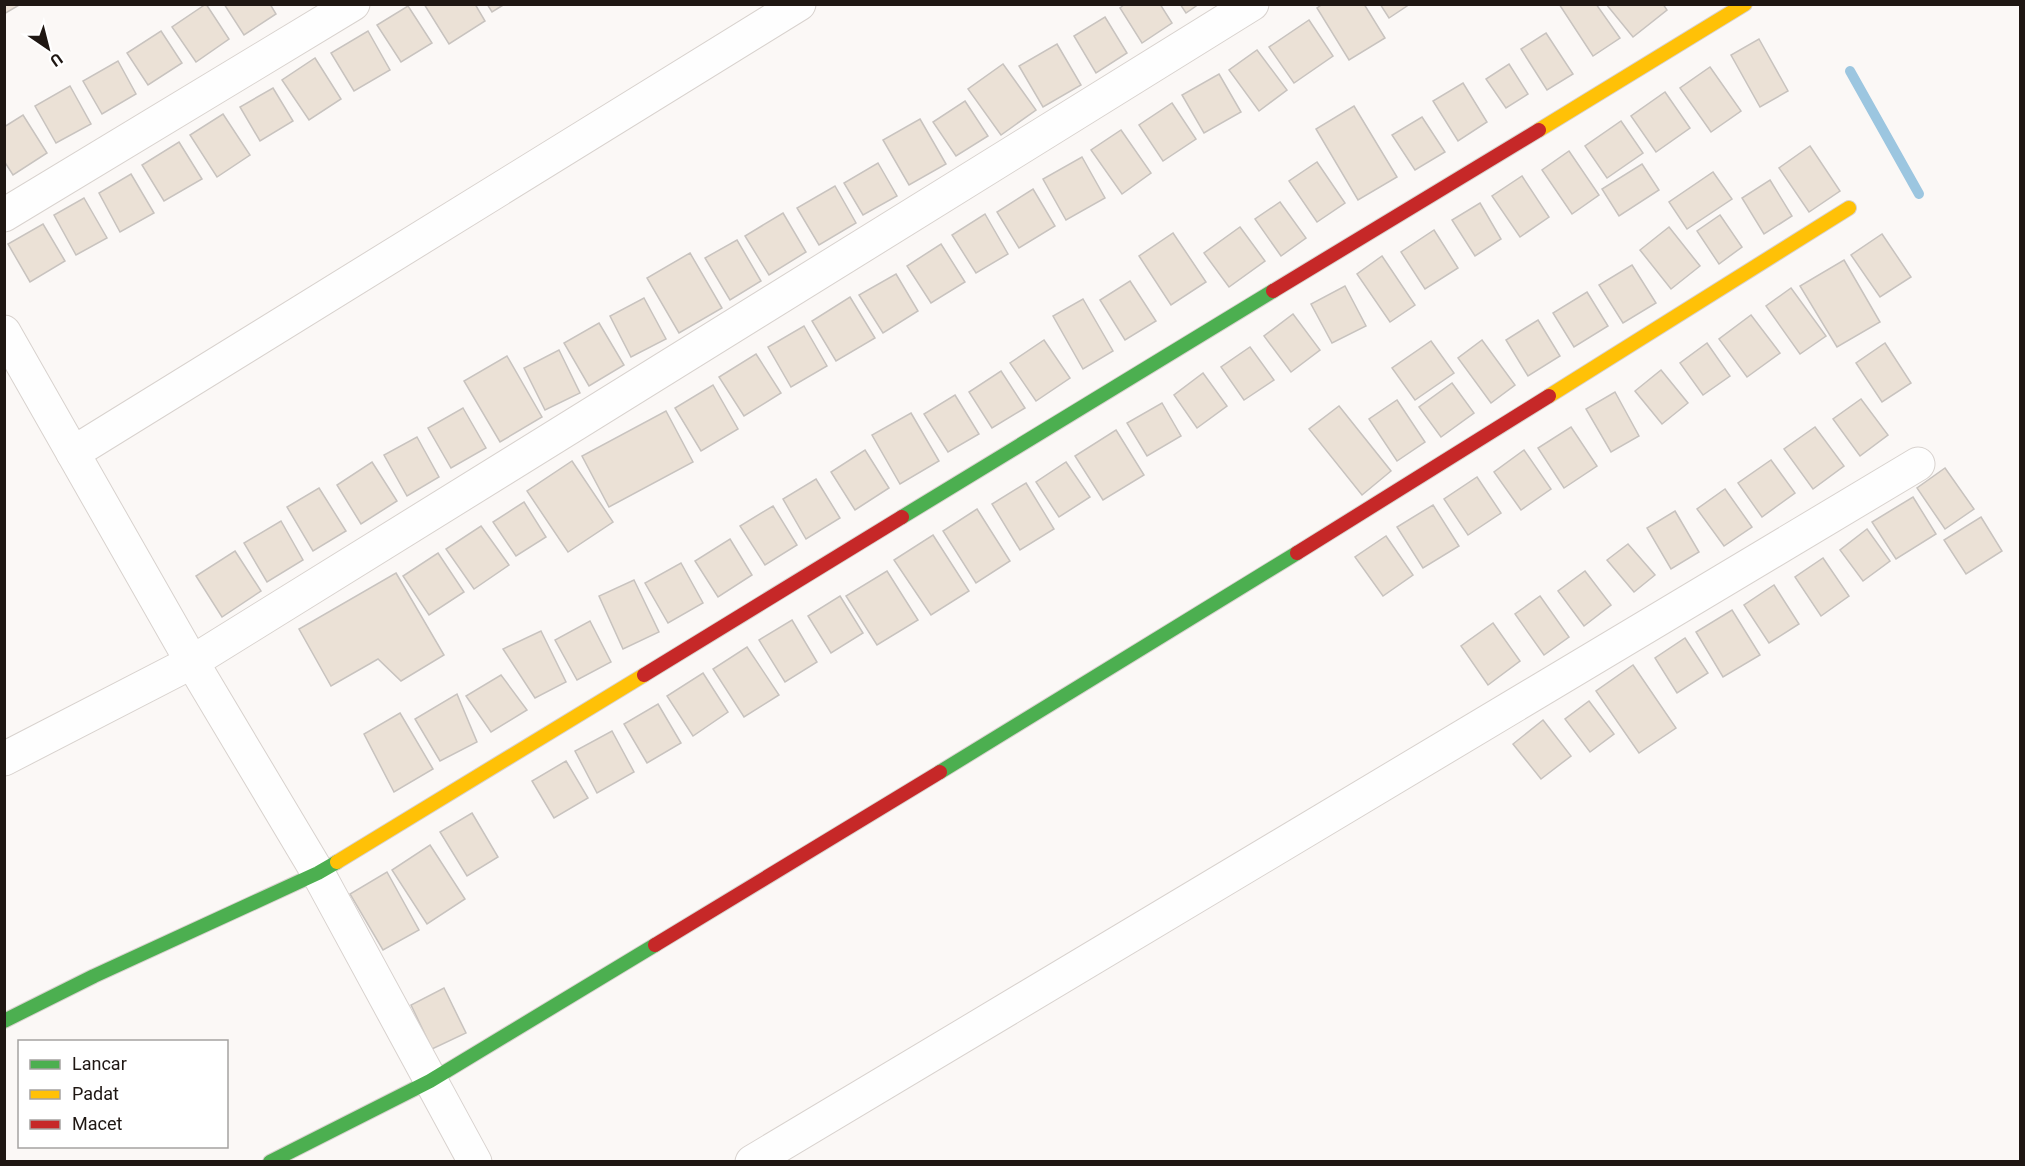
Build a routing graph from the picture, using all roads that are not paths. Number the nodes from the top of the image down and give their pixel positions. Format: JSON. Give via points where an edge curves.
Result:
{"nodes":[{"id":1,"x":353,"y":4,"type":"edge"},
{"id":2,"x":799,"y":4,"type":"edge"},
{"id":3,"x":1252,"y":4,"type":"edge"},
{"id":4,"x":1745,"y":4,"type":"edge"},
{"id":5,"x":1849,"y":208,"type":"dead end"},
{"id":6,"x":4,"y":215,"type":"edge"},
{"id":7,"x":4,"y":332,"type":"edge"},
{"id":8,"x":73,"y":453,"type":"junction"},
{"id":9,"x":1918,"y":464,"type":"dead end"},
{"id":10,"x":192,"y":662,"type":"junction"},
{"id":11,"x":4,"y":759,"type":"edge"},
{"id":12,"x":318,"y":873,"type":"junction"},
{"id":13,"x":4,"y":1021,"type":"edge"},
{"id":14,"x":430,"y":1081,"type":"junction"},
{"id":15,"x":270,"y":1161,"type":"edge"},
{"id":16,"x":475,"y":1161,"type":"edge"},
{"id":17,"x":752,"y":1161,"type":"edge"}],
"edges":[{"from":1,"to":6,"type":"street"},
{"from":2,"to":8,"type":"street"},
{"from":3,"to":10,"type":"street"},
{"from":4,"to":12,"type":"street"},
{"from":5,"to":14,"type":"street","via":[[1143,649]]},
{"from":7,"to":8,"type":"street"},
{"from":8,"to":10,"type":"street"},
{"from":9,"to":17,"type":"street"},
{"from":10,"to":11,"type":"street"},
{"from":10,"to":12,"type":"street"},
{"from":12,"to":13,"type":"street"},
{"from":12,"to":14,"type":"street"},
{"from":14,"to":15,"type":"street"},
{"from":14,"to":16,"type":"street"}]}
